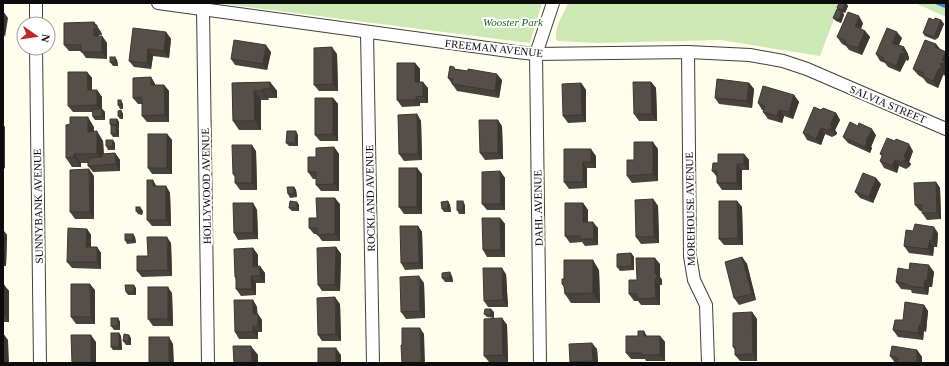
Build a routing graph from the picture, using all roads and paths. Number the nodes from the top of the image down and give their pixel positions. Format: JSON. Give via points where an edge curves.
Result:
{"nodes":[{"id":1,"x":36,"y":3,"type":"edge"},
{"id":2,"x":158,"y":3,"type":"edge"},
{"id":3,"x":553,"y":3,"type":"edge"},
{"id":4,"x":203,"y":9,"type":"junction"},
{"id":5,"x":36,"y":16,"type":"edge"},
{"id":6,"x":367,"y":32,"type":"junction"},
{"id":7,"x":688,"y":52,"type":"junction"},
{"id":8,"x":536,"y":54,"type":"junction"},
{"id":9,"x":36,"y":56,"type":"edge"},
{"id":10,"x":829,"y":79,"type":"joint"},
{"id":11,"x":946,"y":129,"type":"edge"},
{"id":12,"x":40,"y":363,"type":"edge"},
{"id":13,"x":208,"y":363,"type":"edge"},
{"id":14,"x":373,"y":363,"type":"edge"},
{"id":15,"x":540,"y":363,"type":"edge"},
{"id":16,"x":708,"y":363,"type":"edge"}],
"edges":[{"from":1,"to":5,"type":"street"},
{"from":2,"to":4,"type":"street","name":"FREEMAN AVENUE"},
{"from":3,"to":8,"type":"street","name":"DAHL AVENUE"},
{"from":4,"to":6,"type":"street","name":"FREEMAN AVENUE"},
{"from":4,"to":13,"type":"street","name":"HOLLYWOOD AVENUE"},
{"from":6,"to":8,"type":"street","name":"FREEMAN AVENUE"},
{"from":6,"to":14,"type":"street","name":"ROCKLAND AVENUE"},
{"from":7,"to":8,"type":"street","name":"FREEMAN AVENUE"},
{"from":7,"to":10,"type":"street","name":"FREEMAN AVENUE","via":[[750,55],[783,61]]},
{"from":7,"to":16,"type":"street","name":"MOREHOUSE AVENUE","via":[[690,256],[694,280],[706,305]]},
{"from":8,"to":15,"type":"street","name":"DAHL AVENUE"},
{"from":9,"to":12,"type":"street","name":"SUNNYBANK AVENUE"},
{"from":10,"to":11,"type":"street","name":"SALVIA STREET"}]}
